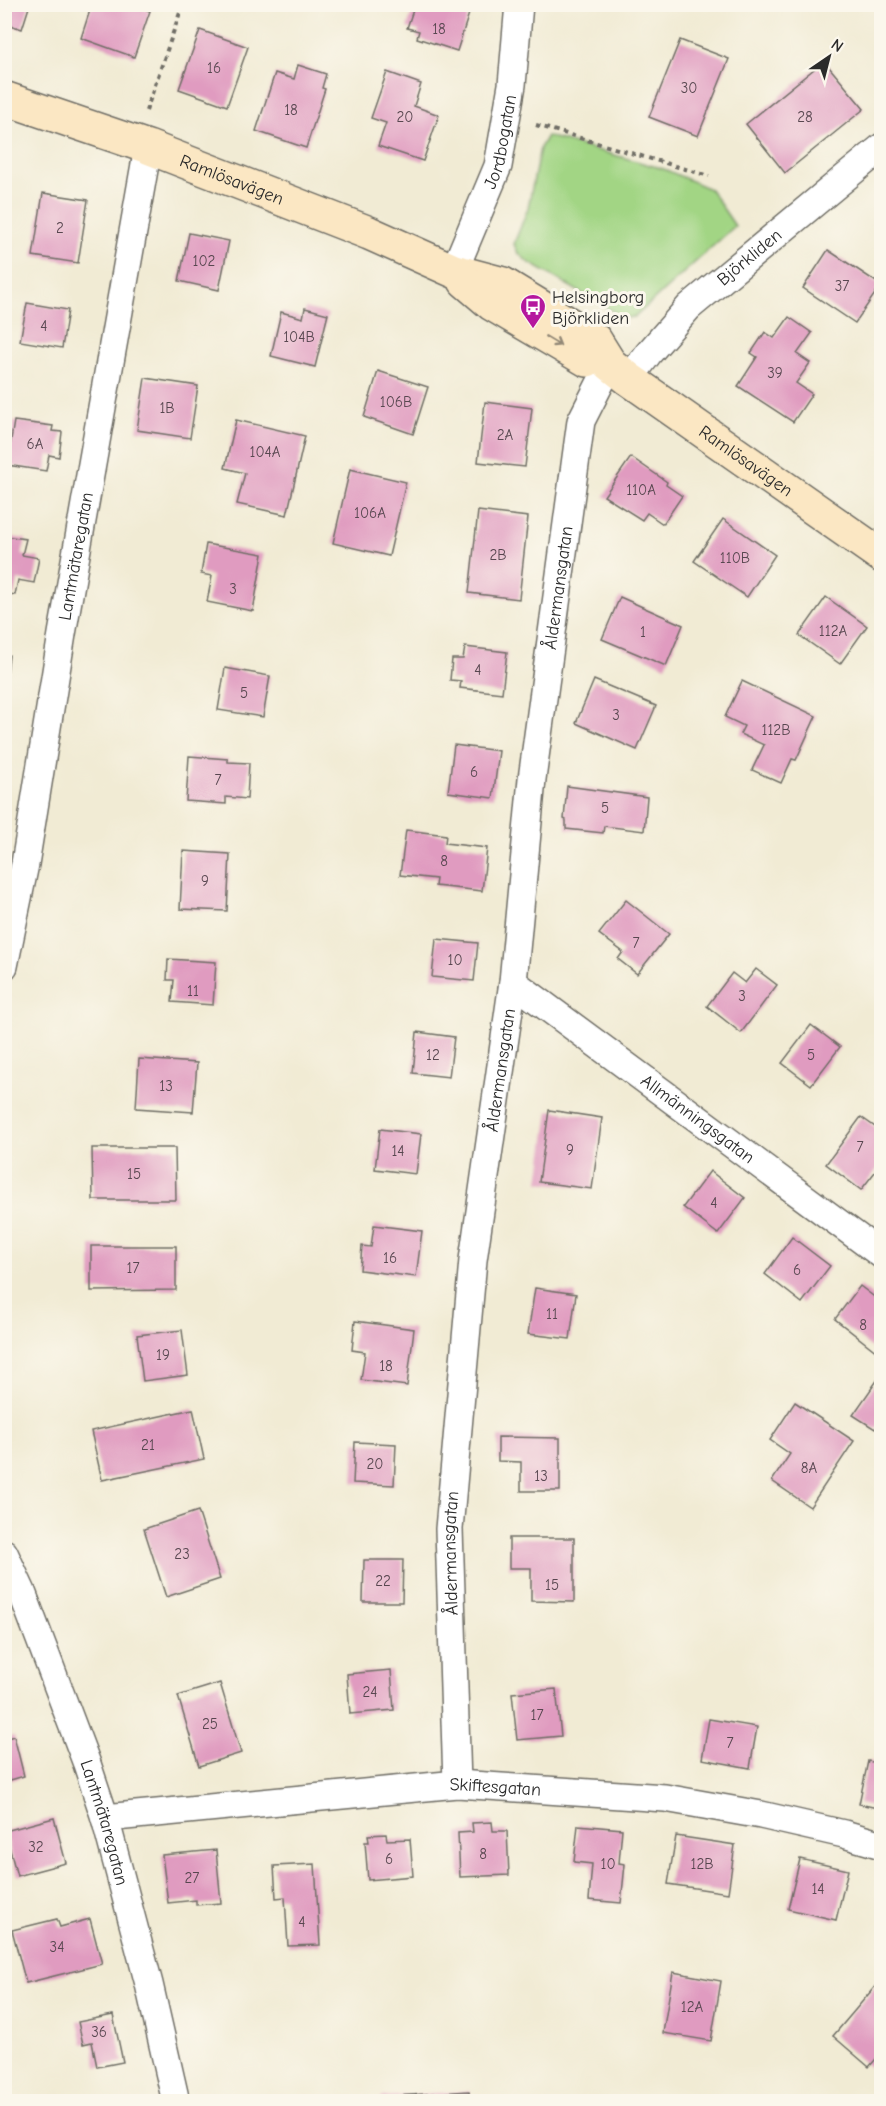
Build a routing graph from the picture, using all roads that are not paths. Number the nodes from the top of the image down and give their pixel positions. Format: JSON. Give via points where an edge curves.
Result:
{"nodes":[{"id":1,"x":519,"y":4,"type":"edge"},
{"id":2,"x":4,"y":98,"type":"edge"},
{"id":3,"x":148,"y":147,"type":"junction"},
{"id":4,"x":882,"y":147,"type":"edge"},
{"id":5,"x":454,"y":271,"type":"junction"},
{"id":6,"x":619,"y":372,"type":"junction"},
{"id":7,"x":882,"y":556,"type":"edge"},
{"id":8,"x":4,"y":966,"type":"edge"},
{"id":9,"x":513,"y":982,"type":"junction"},
{"id":10,"x":882,"y":1255,"type":"edge"},
{"id":11,"x":4,"y":1553,"type":"edge"},
{"id":12,"x":13,"y":1592,"type":"edge"},
{"id":13,"x":457,"y":1784,"type":"junction"},
{"id":14,"x":105,"y":1818,"type":"junction"},
{"id":15,"x":882,"y":1845,"type":"edge"},
{"id":16,"x":176,"y":2102,"type":"edge"}],
"edges":[{"from":1,"to":5,"type":"street","name":"Jordbogatan","via":[[512,85],[498,166]]},
{"from":2,"to":3,"type":"street","name":"Ramlösavägen"},
{"from":3,"to":5,"type":"street","name":"Ramlösavägen","via":[[369,233]]},
{"from":3,"to":8,"type":"street","name":"Lantmätaregatan","via":[[25,864]]},
{"from":4,"to":6,"type":"street","name":"Björkliden","via":[[689,307],[648,354]]},
{"from":5,"to":6,"type":"street","name":"Ramlösavägen","via":[[503,284],[517,292],[595,340]]},
{"from":6,"to":7,"type":"street","name":"Ramlösavägen"},
{"from":6,"to":9,"type":"street","name":"Åldermansgatan","via":[[581,421],[532,779]]},
{"from":9,"to":10,"type":"street","name":"Allmänningsgatan"},
{"from":9,"to":13,"type":"street","name":"Åldermansgatan","via":[[473,1260],[448,1529]]},
{"from":11,"to":12,"type":"street","name":"Lantmätaregatan"},
{"from":12,"to":14,"type":"street","name":"Lantmätaregatan","via":[[87,1764]]},
{"from":13,"to":14,"type":"street","name":"Skiftesgatan"},
{"from":13,"to":15,"type":"street","name":"Skiftesgatan","via":[[665,1798],[761,1815]]},
{"from":14,"to":16,"type":"street","name":"Lantmätaregatan"}]}
